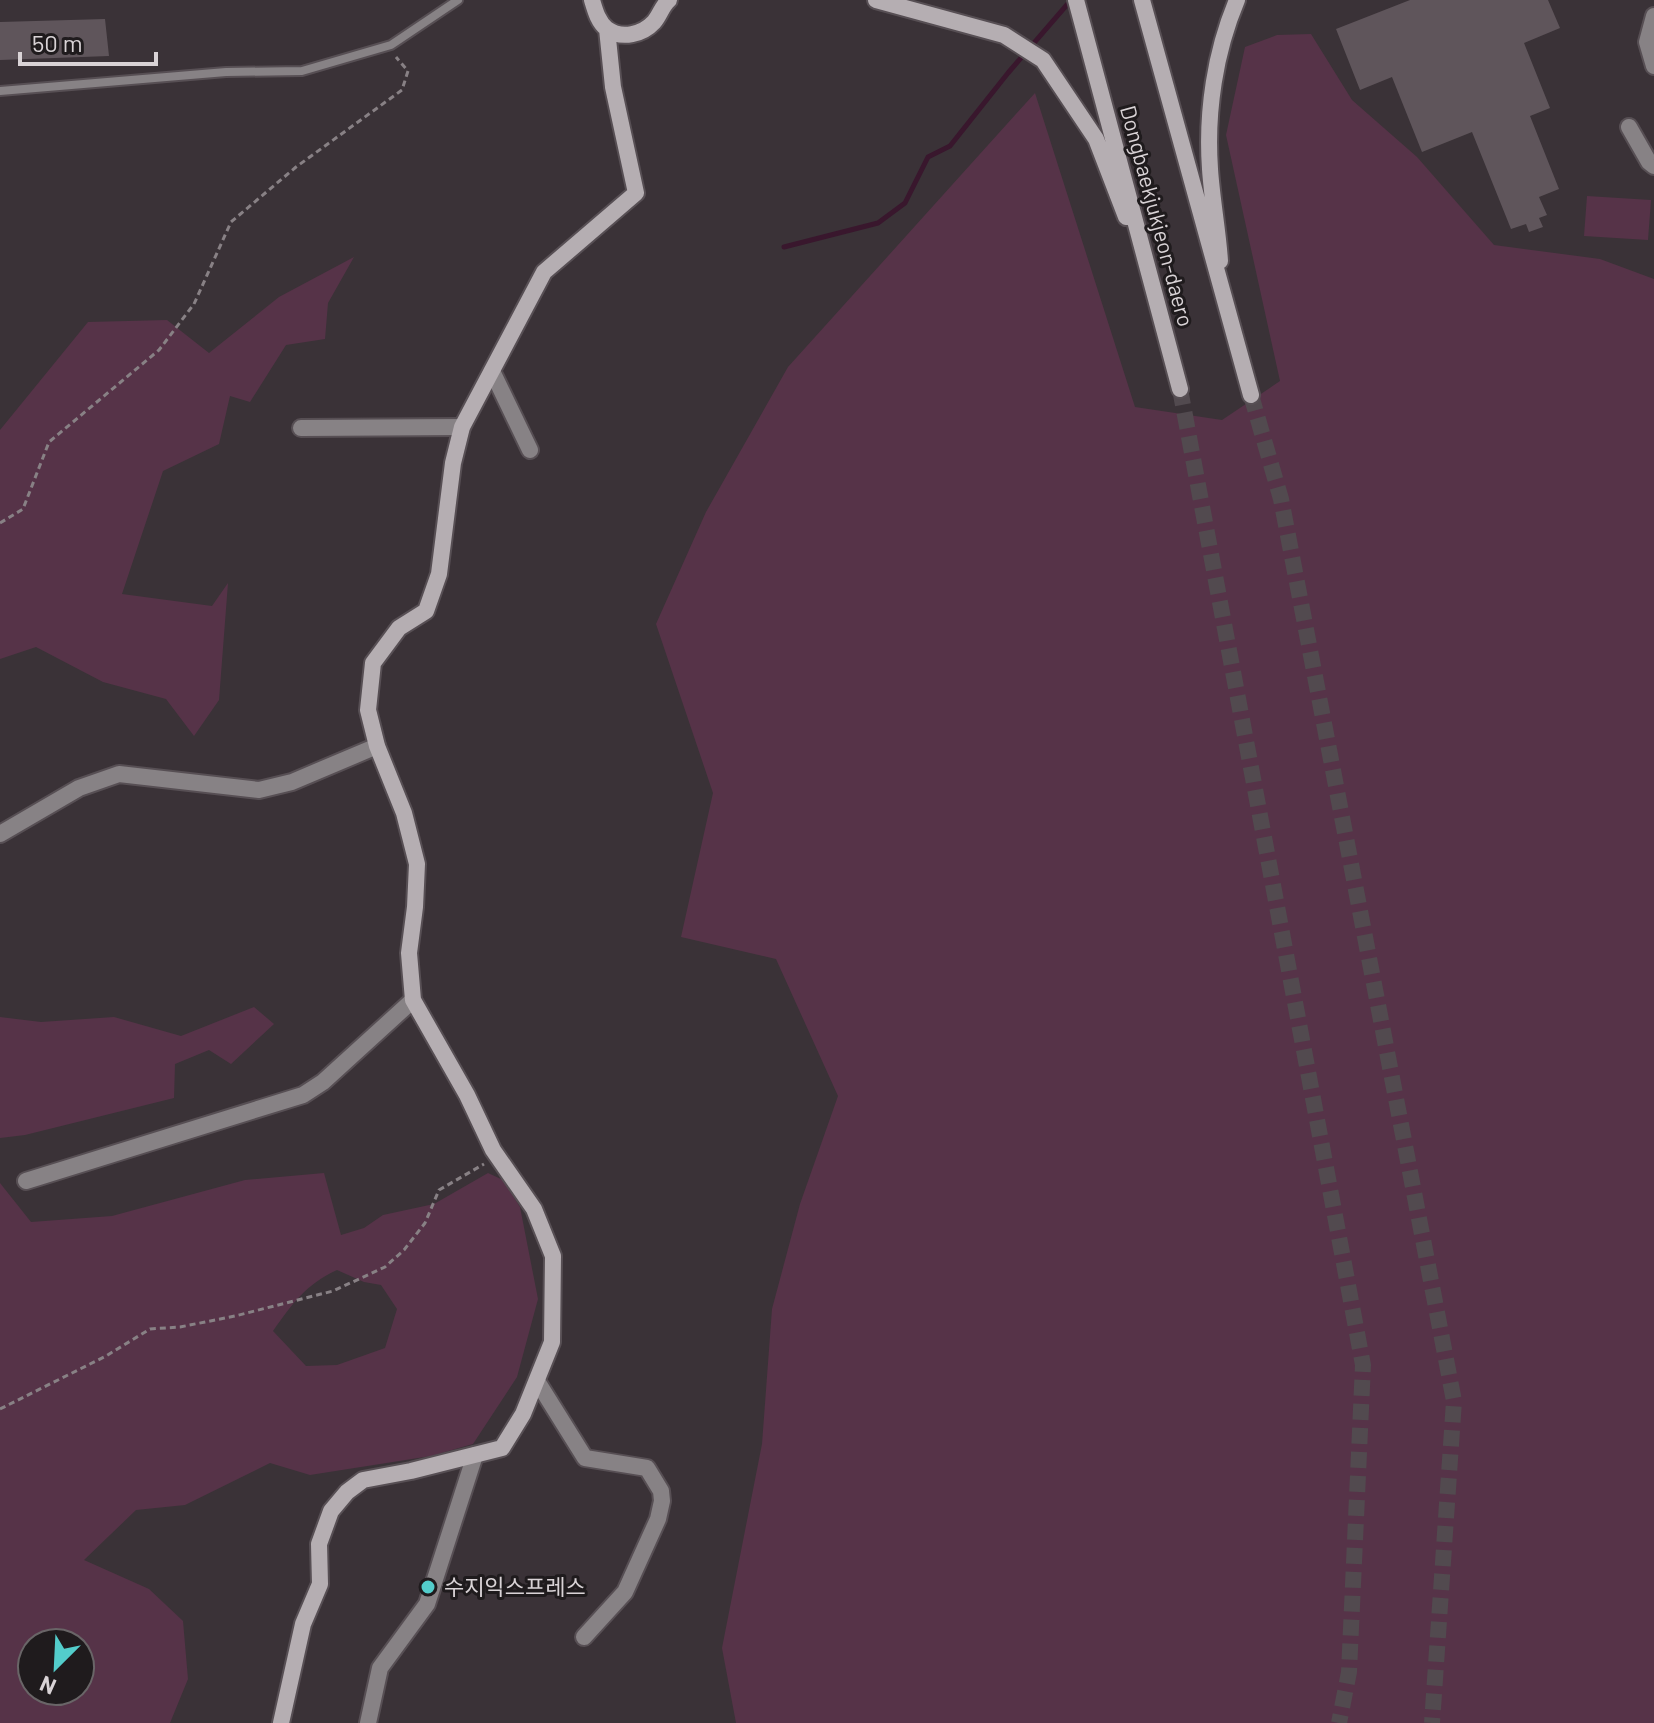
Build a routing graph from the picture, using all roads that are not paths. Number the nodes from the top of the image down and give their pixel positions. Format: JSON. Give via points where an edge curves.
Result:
{"nodes":[{"id":1,"x":458,"y":0,"type":"edge"},
{"id":2,"x":592,"y":0,"type":"edge"},
{"id":3,"x":876,"y":0,"type":"edge"},
{"id":4,"x":1076,"y":0,"type":"edge"},
{"id":5,"x":1142,"y":0,"type":"edge"},
{"id":6,"x":1237,"y":0,"type":"edge"},
{"id":7,"x":666,"y":1,"type":"edge"},
{"id":8,"x":1654,"y":16,"type":"edge"},
{"id":9,"x":607,"y":29,"type":"junction"},
{"id":10,"x":1654,"y":66,"type":"edge"},
{"id":11,"x":0,"y":91,"type":"edge"},
{"id":12,"x":1629,"y":127,"type":"dead end"},
{"id":13,"x":1654,"y":166,"type":"edge"},
{"id":14,"x":1144,"y":255,"type":"junction"},
{"id":15,"x":1222,"y":294,"type":"junction"},
{"id":16,"x":492,"y":371,"type":"junction"},
{"id":17,"x":1180,"y":389,"type":"tunnel mouth"},
{"id":18,"x":1251,"y":395,"type":"tunnel mouth"},
{"id":19,"x":462,"y":427,"type":"junction"},
{"id":20,"x":301,"y":428,"type":"dead end"},
{"id":21,"x":530,"y":450,"type":"dead end"},
{"id":22,"x":377,"y":746,"type":"junction"},
{"id":23,"x":0,"y":834,"type":"edge"},
{"id":24,"x":413,"y":1000,"type":"junction"},
{"id":25,"x":26,"y":1181,"type":"dead end"},
{"id":26,"x":537,"y":1381,"type":"junction"},
{"id":27,"x":475,"y":1455,"type":"junction"},
{"id":28,"x":584,"y":1637,"type":"dead end"},
{"id":29,"x":281,"y":1723,"type":"edge"},
{"id":30,"x":368,"y":1723,"type":"edge"}],
"edges":[{"from":1,"to":11,"type":"lane","via":[[386,46],[302,71],[226,72]]},
{"from":2,"to":9,"type":"street"},
{"from":3,"to":14,"type":"street","via":[[1004,35],[1043,60],[1096,139]]},
{"from":4,"to":14,"type":"street","name":"Dongbaekjukjeon-daero"},
{"from":5,"to":15,"type":"street","name":"Dongbaekjukjeon-daero"},
{"from":6,"to":15,"type":"street","via":[[1224,32],[1211,108],[1210,167]]},
{"from":7,"to":9,"type":"street","via":[[655,21],[639,34]]},
{"from":8,"to":10,"type":"street","via":[[1647,42]]},
{"from":9,"to":16,"type":"street","via":[[613,87],[636,193],[544,272]]},
{"from":12,"to":13,"type":"street"},
{"from":14,"to":17,"type":"street","name":"Dongbaekjukjeon-daero"},
{"from":15,"to":18,"type":"street","name":"Dongbaekjukjeon-daero"},
{"from":16,"to":19,"type":"street"},
{"from":16,"to":21,"type":"street"},
{"from":19,"to":20,"type":"street"},
{"from":19,"to":22,"type":"street","via":[[439,574],[426,611],[399,628],[373,663],[368,710]]},
{"from":22,"to":23,"type":"street","via":[[292,782],[259,790],[119,774],[79,788]]},
{"from":22,"to":24,"type":"street","via":[[404,813],[417,864],[409,953]]},
{"from":24,"to":25,"type":"street","via":[[303,1095]]},
{"from":24,"to":26,"type":"street","via":[[497,1156],[534,1209],[553,1256],[552,1342]]},
{"from":26,"to":27,"type":"street","via":[[502,1448]]},
{"from":26,"to":28,"type":"street","via":[[585,1458],[647,1468],[661,1491],[658,1519],[625,1592]]},
{"from":27,"to":29,"type":"street","via":[[363,1480],[331,1511],[319,1544],[320,1584],[303,1624]]},
{"from":27,"to":30,"type":"street","via":[[427,1604],[380,1668]]}]}
